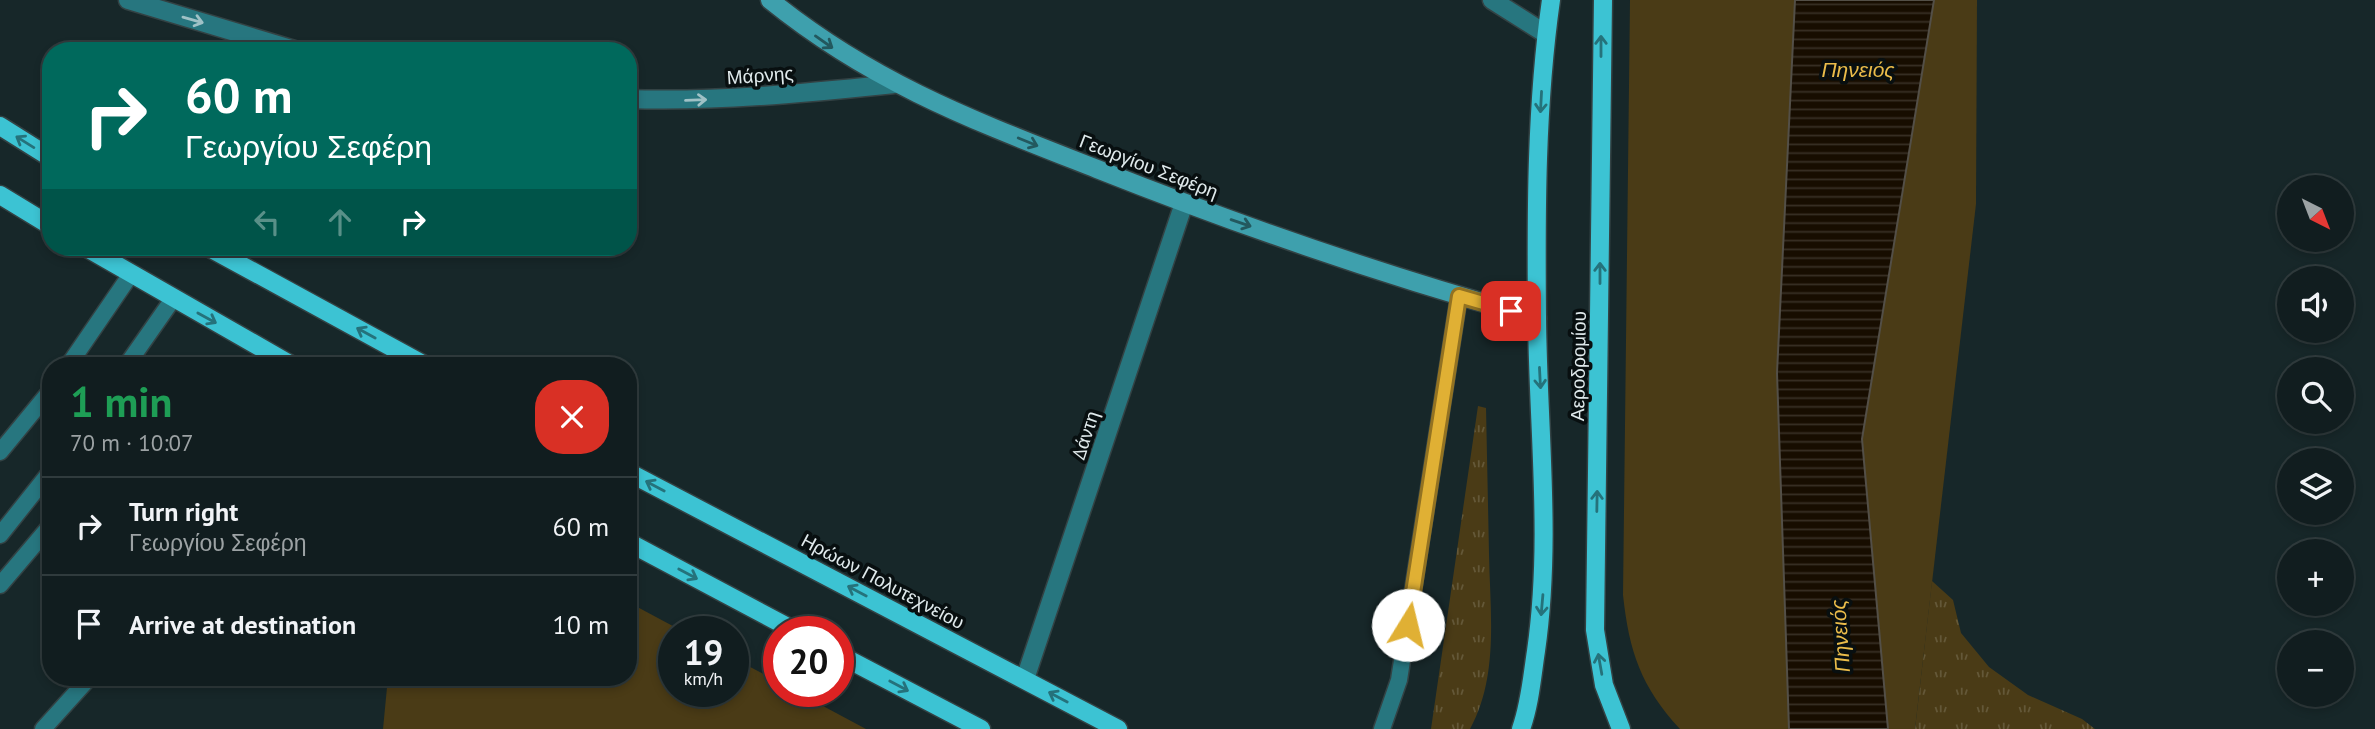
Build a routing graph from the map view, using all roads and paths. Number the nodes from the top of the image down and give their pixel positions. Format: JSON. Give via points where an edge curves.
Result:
{"nodes":[{"id":1,"x":128,"y":0,"type":"edge"},
{"id":2,"x":770,"y":0,"type":"edge"},
{"id":3,"x":1492,"y":0,"type":"edge"},
{"id":4,"x":1551,"y":0,"type":"edge"},
{"id":5,"x":1603,"y":0,"type":"edge"},
{"id":6,"x":1546,"y":34,"type":"junction"},
{"id":7,"x":265,"y":42,"type":"edge"},
{"id":8,"x":894,"y":84,"type":"junction"},
{"id":9,"x":637,"y":99,"type":"edge"},
{"id":10,"x":0,"y":126,"type":"edge"},
{"id":11,"x":42,"y":152,"type":"edge"},
{"id":12,"x":0,"y":195,"type":"edge"},
{"id":13,"x":1184,"y":203,"type":"junction"},
{"id":14,"x":42,"y":221,"type":"edge"},
{"id":15,"x":100,"y":256,"type":"edge"},
{"id":16,"x":224,"y":256,"type":"edge"},
{"id":17,"x":131,"y":274,"type":"junction"},
{"id":18,"x":1459,"y":296,"type":"junction"},
{"id":19,"x":173,"y":299,"type":"junction"},
{"id":20,"x":1537,"y":318,"type":"junction"},
{"id":21,"x":74,"y":357,"type":"edge"},
{"id":22,"x":133,"y":357,"type":"edge"},
{"id":23,"x":277,"y":357,"type":"edge"},
{"id":24,"x":410,"y":357,"type":"edge"},
{"id":25,"x":42,"y":401,"type":"edge"},
{"id":26,"x":0,"y":452,"type":"edge"},
{"id":27,"x":637,"y":477,"type":"edge"},
{"id":28,"x":42,"y":482,"type":"edge"},
{"id":29,"x":0,"y":535,"type":"edge"},
{"id":30,"x":42,"y":536,"type":"edge"},
{"id":31,"x":637,"y":547,"type":"edge"},
{"id":32,"x":0,"y":585,"type":"edge"},
{"id":33,"x":767,"y":616,"type":"edge"},
{"id":34,"x":854,"y":662,"type":"edge"},
{"id":35,"x":1026,"y":679,"type":"junction"},
{"id":36,"x":82,"y":686,"type":"edge"},
{"id":37,"x":43,"y":729,"type":"edge"},
{"id":38,"x":981,"y":729,"type":"edge"},
{"id":39,"x":1118,"y":729,"type":"edge"},
{"id":40,"x":1382,"y":729,"type":"edge"},
{"id":41,"x":1521,"y":729,"type":"edge"},
{"id":42,"x":1621,"y":729,"type":"edge"}],
"edges":[{"from":1,"to":7,"type":"street","one_way":true},
{"from":2,"to":8,"type":"street","name":"Γεωργίου Σεφέρη","one_way":true,"via":[[830,46]]},
{"from":3,"to":6,"type":"street"},
{"from":4,"to":6,"type":"main road","name":"Αεροδρομίου"},
{"from":42,"to":5,"type":"main road","name":"Αεροδρομίου","one_way":true,"via":[[1604,685],[1595,629]]},
{"from":6,"to":20,"type":"main road","name":"Αεροδρομίου","one_way":true},
{"from":9,"to":8,"type":"street","name":"Μάρνης","one_way":true,"via":[[757,97]]},
{"from":8,"to":13,"type":"street","name":"Γεωργίου Σεφέρη","one_way":true,"via":[[960,115]]},
{"from":11,"to":10,"type":"main road","one_way":true},
{"from":12,"to":14,"type":"main road"},
{"from":13,"to":18,"type":"street","name":"Γεωργίου Σεφέρη","one_way":true},
{"from":13,"to":35,"type":"street","name":"Δάντη"},
{"from":15,"to":17,"type":"main road"},
{"from":24,"to":16,"type":"main road","one_way":true},
{"from":17,"to":19,"type":"main road"},
{"from":17,"to":21,"type":"lane"},
{"from":18,"to":20,"type":"street","name":"Γεωργίου Σεφέρη"},
{"from":18,"to":40,"type":"lane","via":[[1399,680]]},
{"from":19,"to":22,"type":"lane"},
{"from":19,"to":23,"type":"main road","one_way":true},
{"from":20,"to":41,"type":"main road","name":"Αεροδρομίου","one_way":true,"via":[[1545,568],[1530,694]]},
{"from":25,"to":26,"type":"lane"},
{"from":35,"to":27,"type":"main road","name":"Ηρώων Πολυτεχνείου","one_way":true},
{"from":28,"to":29,"type":"lane"},
{"from":30,"to":32,"type":"lane"},
{"from":31,"to":33,"type":"main road","one_way":true},
{"from":34,"to":38,"type":"main road","one_way":true},
{"from":39,"to":35,"type":"main road","name":"Ηρώων Πολυτεχνείου","one_way":true},
{"from":36,"to":37,"type":"lane"}]}
